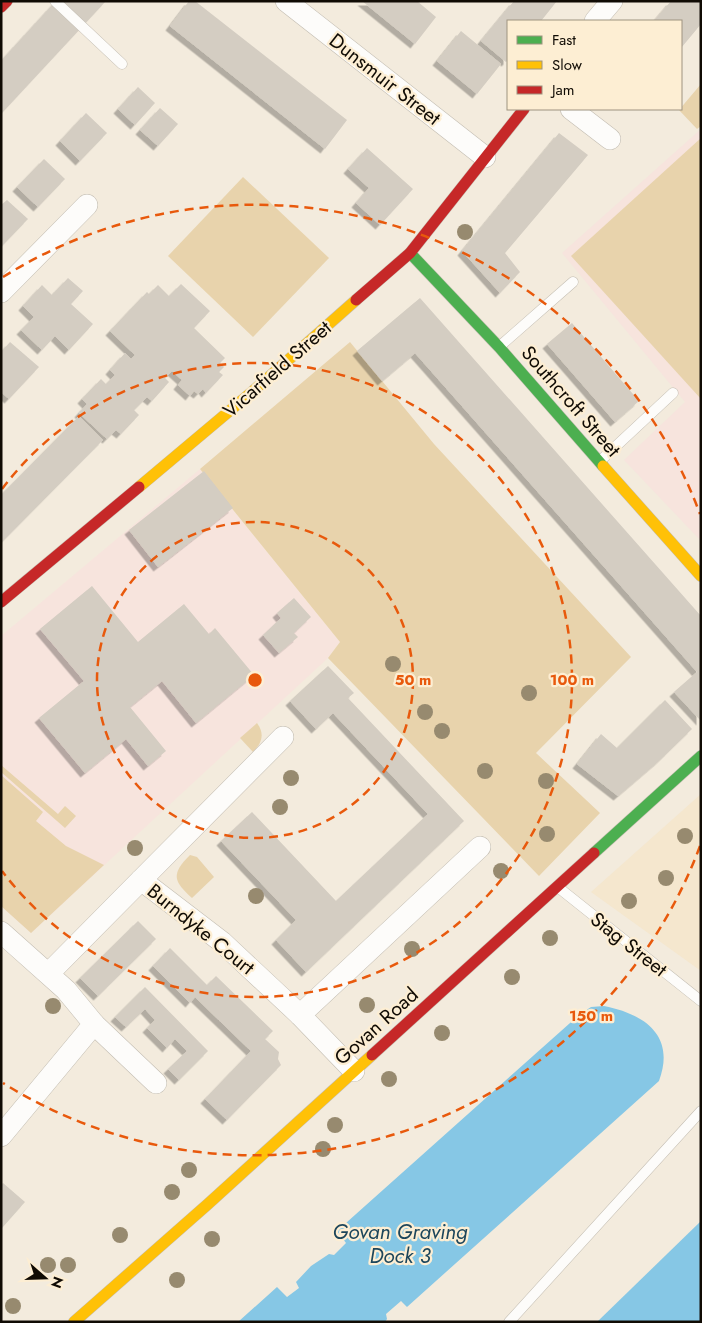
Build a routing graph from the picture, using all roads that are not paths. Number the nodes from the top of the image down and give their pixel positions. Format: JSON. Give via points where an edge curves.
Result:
{"nodes":[{"id":1,"x":7,"y":1,"type":"edge"},
{"id":2,"x":55,"y":1,"type":"edge"},
{"id":3,"x":286,"y":1,"type":"edge"},
{"id":4,"x":612,"y":1,"type":"edge"},
{"id":5,"x":1,"y":7,"type":"edge"},
{"id":6,"x":596,"y":20,"type":"edge"},
{"id":7,"x":122,"y":64,"type":"dead end"},
{"id":8,"x":523,"y":110,"type":"edge"},
{"id":9,"x":572,"y":110,"type":"edge"},
{"id":10,"x":610,"y":139,"type":"dead end"},
{"id":11,"x":485,"y":157,"type":"junction"},
{"id":12,"x":87,"y":205,"type":"dead end"},
{"id":13,"x":410,"y":253,"type":"junction"},
{"id":14,"x":573,"y":282,"type":"dead end"},
{"id":15,"x":1,"y":292,"type":"edge"},
{"id":16,"x":499,"y":346,"type":"junction"},
{"id":17,"x":673,"y":393,"type":"dead end"},
{"id":18,"x":599,"y":462,"type":"junction"},
{"id":19,"x":701,"y":576,"type":"edge"},
{"id":20,"x":1,"y":602,"type":"edge"},
{"id":21,"x":283,"y":737,"type":"dead end"},
{"id":22,"x":701,"y":756,"type":"edge"},
{"id":23,"x":480,"y":847,"type":"dead end"},
{"id":24,"x":142,"y":880,"type":"junction"},
{"id":25,"x":558,"y":887,"type":"junction"},
{"id":26,"x":1,"y":932,"type":"edge"},
{"id":27,"x":49,"y":973,"type":"junction"},
{"id":28,"x":701,"y":1001,"type":"edge"},
{"id":29,"x":300,"y":1015,"type":"junction"},
{"id":30,"x":94,"y":1024,"type":"junction"},
{"id":31,"x":354,"y":1071,"type":"junction"},
{"id":32,"x":156,"y":1083,"type":"dead end"},
{"id":33,"x":701,"y":1112,"type":"edge"},
{"id":34,"x":1,"y":1136,"type":"edge"},
{"id":35,"x":74,"y":1322,"type":"edge"},
{"id":36,"x":509,"y":1322,"type":"edge"}],
"edges":[{"from":1,"to":5,"type":"street"},
{"from":2,"to":7,"type":"lane"},
{"from":3,"to":11,"type":"street","name":"Dunsmuir Street"},
{"from":4,"to":6,"type":"street"},
{"from":8,"to":11,"type":"street","name":"Vicarfield Street"},
{"from":9,"to":10,"type":"street"},
{"from":11,"to":13,"type":"street","name":"Vicarfield Street"},
{"from":12,"to":15,"type":"street"},
{"from":13,"to":16,"type":"street","name":"Southcroft Street"},
{"from":13,"to":20,"type":"street","name":"Vicarfield Street","via":[[252,392]]},
{"from":14,"to":16,"type":"lane"},
{"from":16,"to":18,"type":"street","name":"Southcroft Street"},
{"from":17,"to":18,"type":"lane"},
{"from":18,"to":19,"type":"street","name":"Southcroft Street"},
{"from":21,"to":24,"type":"street"},
{"from":22,"to":25,"type":"street","name":"Govan Road"},
{"from":23,"to":29,"type":"street"},
{"from":24,"to":27,"type":"street","name":"Burndyke Court"},
{"from":24,"to":29,"type":"street","name":"Burndyke Court","via":[[222,942]]},
{"from":25,"to":28,"type":"lane","name":"Stag Street"},
{"from":25,"to":31,"type":"street","name":"Govan Road"},
{"from":26,"to":27,"type":"street"},
{"from":27,"to":30,"type":"street"},
{"from":29,"to":31,"type":"street","name":"Burndyke Court"},
{"from":30,"to":32,"type":"street"},
{"from":30,"to":34,"type":"street"},
{"from":31,"to":35,"type":"street","name":"Govan Road"},
{"from":33,"to":36,"type":"lane"}]}
